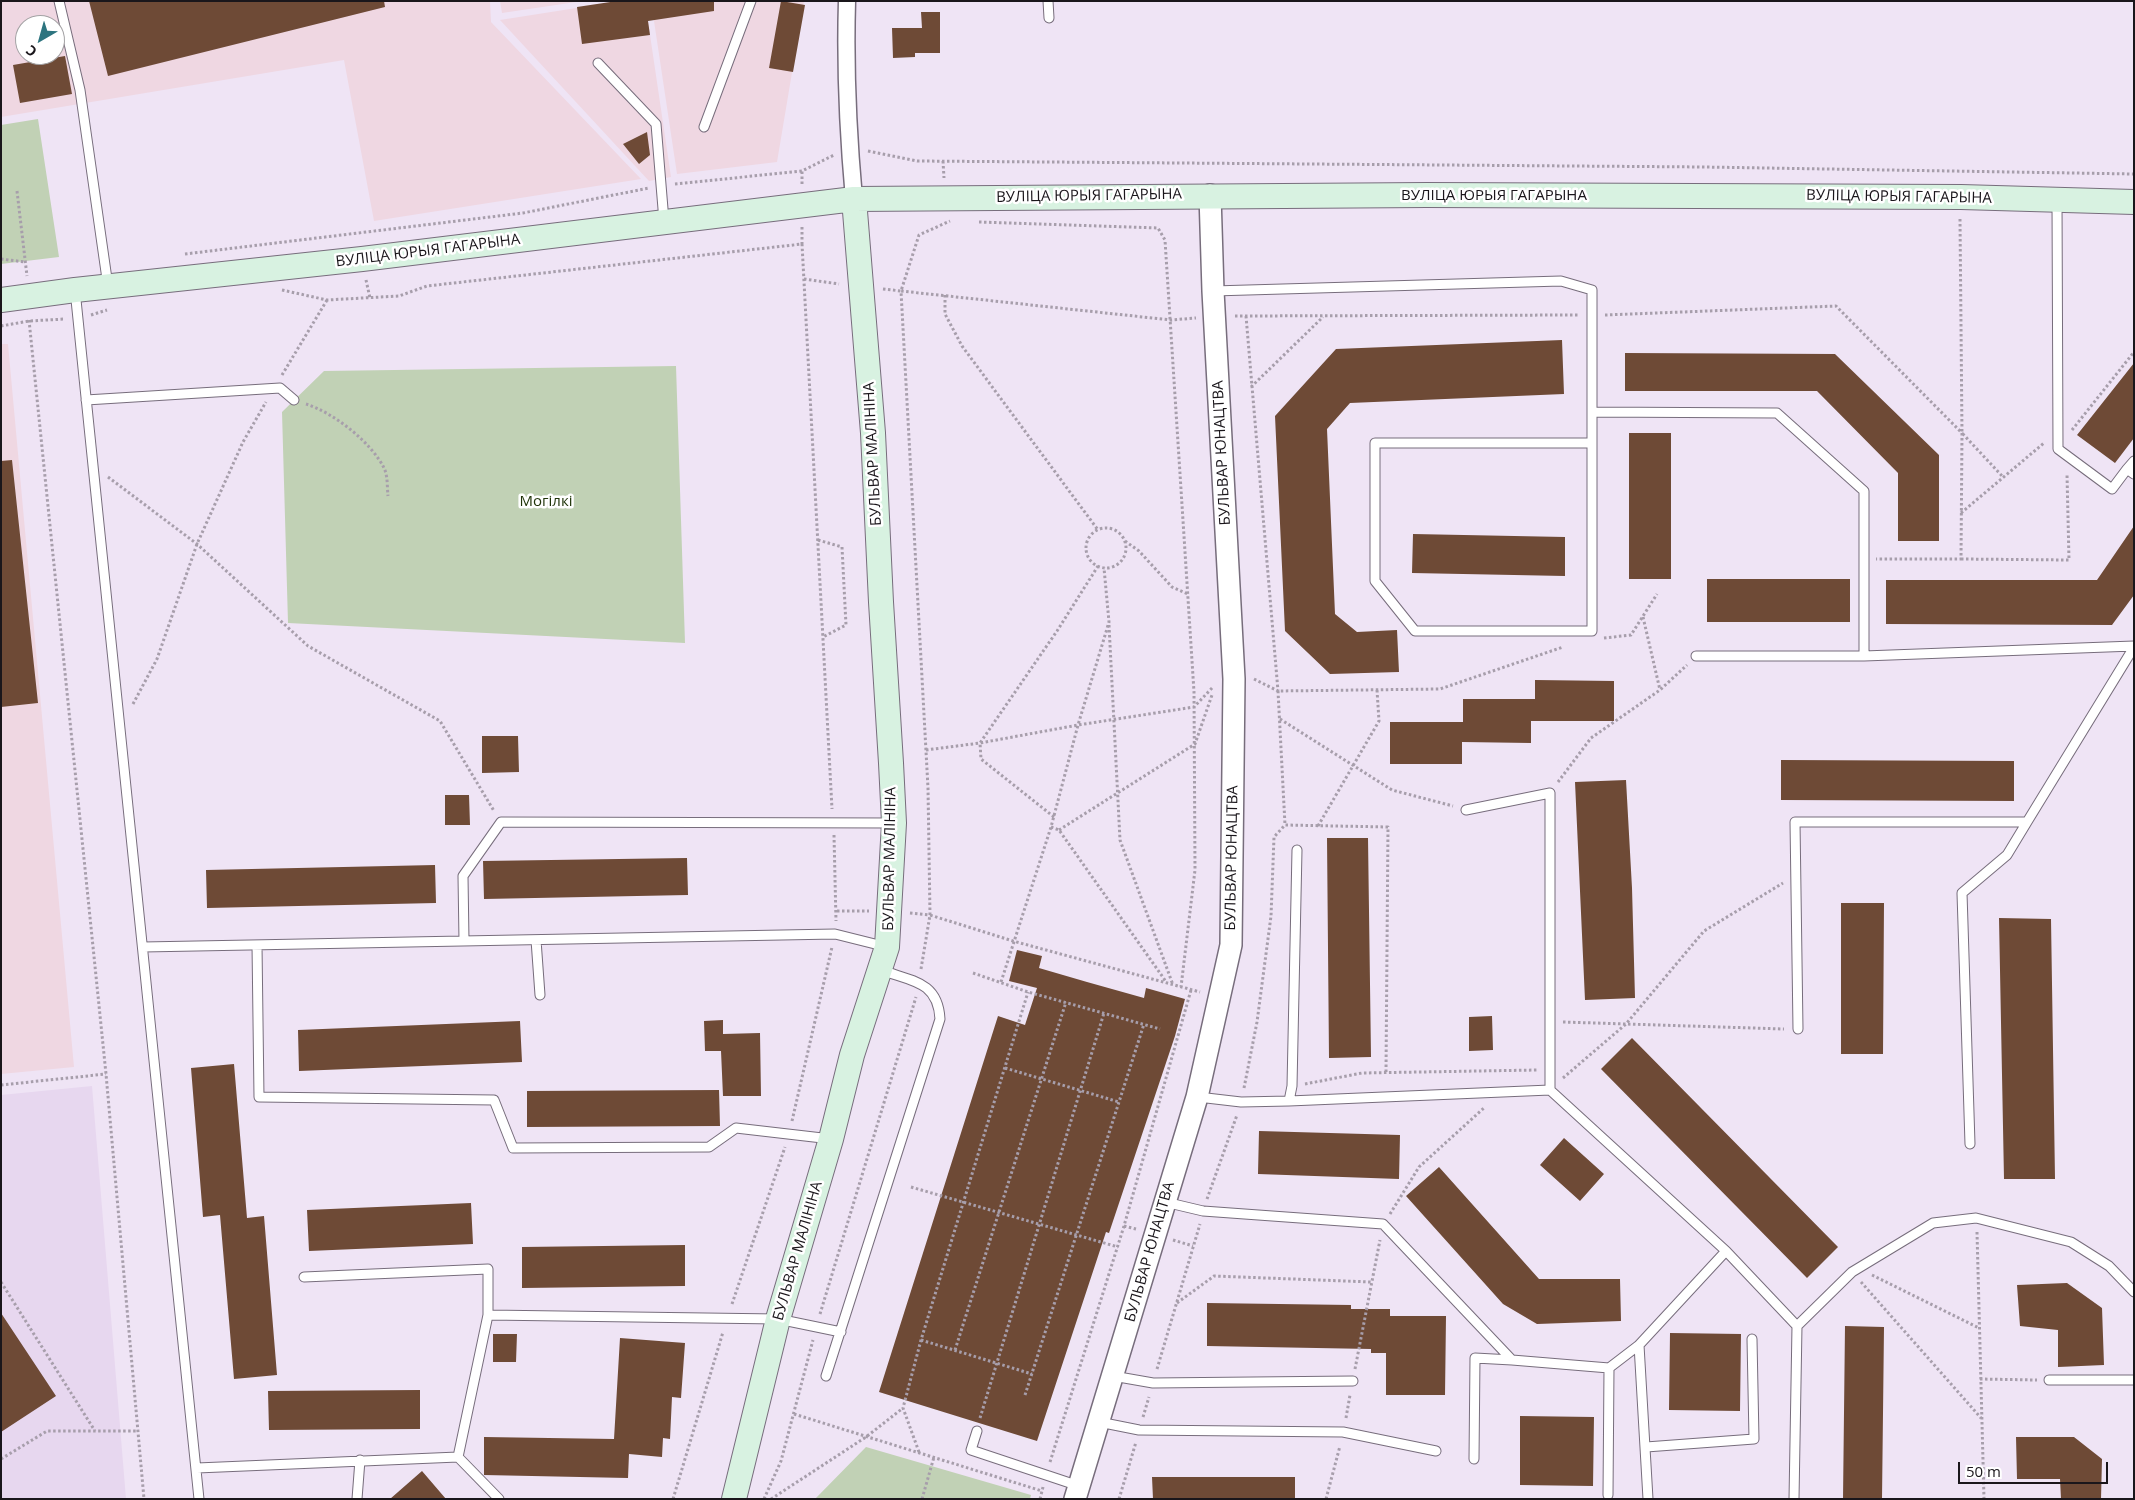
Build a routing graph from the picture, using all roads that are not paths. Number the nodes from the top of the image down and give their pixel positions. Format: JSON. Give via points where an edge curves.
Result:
{"nodes":[{"id":1,"x":59,"y":1,"type":"edge"},
{"id":2,"x":751,"y":1,"type":"edge"},
{"id":3,"x":847,"y":1,"type":"edge"},
{"id":4,"x":1048,"y":1,"type":"edge"},
{"id":5,"x":1049,"y":18,"type":"dead end"},
{"id":6,"x":598,"y":63,"type":"dead end"},
{"id":7,"x":704,"y":127,"type":"dead end"},
{"id":8,"x":1210,"y":195,"type":"junction"},
{"id":9,"x":854,"y":199,"type":"junction"},
{"id":10,"x":2057,"y":200,"type":"junction"},
{"id":11,"x":2134,"y":202,"type":"edge"},
{"id":12,"x":664,"y":221,"type":"junction"},
{"id":13,"x":75,"y":290,"type":"junction"},
{"id":14,"x":1213,"y":291,"type":"junction"},
{"id":15,"x":109,"y":298,"type":"junction"},
{"id":16,"x":1,"y":300,"type":"edge"},
{"id":17,"x":86,"y":400,"type":"junction"},
{"id":18,"x":294,"y":400,"type":"road end"},
{"id":19,"x":1592,"y":412,"type":"junction"},
{"id":20,"x":1592,"y":444,"type":"junction"},
{"id":21,"x":2134,"y":461,"type":"edge"},
{"id":22,"x":2130,"y":472,"type":"edge"},
{"id":23,"x":2134,"y":646,"type":"edge"},
{"id":24,"x":1696,"y":656,"type":"road end"},
{"id":25,"x":1864,"y":656,"type":"junction"},
{"id":26,"x":1466,"y":810,"type":"road end"},
{"id":27,"x":2026,"y":822,"type":"junction"},
{"id":28,"x":894,"y":823,"type":"junction"},
{"id":29,"x":1297,"y":850,"type":"dead end"},
{"id":30,"x":536,"y":940,"type":"junction"},
{"id":31,"x":464,"y":941,"type":"junction"},
{"id":32,"x":257,"y":945,"type":"junction"},
{"id":33,"x":143,"y":947,"type":"junction"},
{"id":34,"x":887,"y":947,"type":"junction"},
{"id":35,"x":880,"y":970,"type":"junction"},
{"id":36,"x":540,"y":995,"type":"dead end"},
{"id":37,"x":1798,"y":1029,"type":"road end"},
{"id":38,"x":1550,"y":1090,"type":"junction"},
{"id":39,"x":1197,"y":1097,"type":"junction"},
{"id":40,"x":1289,"y":1102,"type":"junction"},
{"id":41,"x":830,"y":1139,"type":"junction"},
{"id":42,"x":1970,"y":1144,"type":"dead end"},
{"id":43,"x":1164,"y":1202,"type":"junction"},
{"id":44,"x":1726,"y":1250,"type":"junction"},
{"id":45,"x":304,"y":1278,"type":"dead end"},
{"id":46,"x":2134,"y":1292,"type":"edge"},
{"id":47,"x":488,"y":1314,"type":"junction"},
{"id":48,"x":778,"y":1319,"type":"junction"},
{"id":49,"x":1797,"y":1326,"type":"junction"},
{"id":50,"x":841,"y":1332,"type":"junction"},
{"id":51,"x":1752,"y":1339,"type":"dead end"},
{"id":52,"x":1639,"y":1345,"type":"junction"},
{"id":53,"x":1512,"y":1360,"type":"junction"},
{"id":54,"x":1608,"y":1368,"type":"junction"},
{"id":55,"x":826,"y":1376,"type":"dead end"},
{"id":56,"x":1113,"y":1376,"type":"junction"},
{"id":57,"x":2050,"y":1380,"type":"road end"},
{"id":58,"x":2134,"y":1380,"type":"edge"},
{"id":59,"x":1353,"y":1381,"type":"road end"},
{"id":60,"x":1099,"y":1422,"type":"junction"},
{"id":61,"x":976,"y":1431,"type":"road end"},
{"id":62,"x":1646,"y":1447,"type":"junction"},
{"id":63,"x":1436,"y":1451,"type":"dead end"},
{"id":64,"x":458,"y":1457,"type":"junction"},
{"id":65,"x":1474,"y":1459,"type":"dead end"},
{"id":66,"x":360,"y":1460,"type":"junction"},
{"id":67,"x":198,"y":1468,"type":"junction"},
{"id":68,"x":1077,"y":1492,"type":"edge"},
{"id":69,"x":1608,"y":1495,"type":"dead end"},
{"id":70,"x":199,"y":1499,"type":"edge"},
{"id":71,"x":357,"y":1499,"type":"edge"},
{"id":72,"x":499,"y":1499,"type":"edge"},
{"id":73,"x":734,"y":1499,"type":"edge"},
{"id":74,"x":1648,"y":1499,"type":"edge"},
{"id":75,"x":1794,"y":1499,"type":"edge"}],
"edges":[{"from":1,"to":15,"type":"lane","via":[[80,90]]},
{"from":2,"to":7,"type":"lane"},
{"from":3,"to":9,"type":"street","via":[[849,148]]},
{"from":4,"to":5,"type":"lane"},
{"from":6,"to":12,"type":"lane","via":[[656,124]]},
{"from":8,"to":9,"type":"main road","name":"ВУЛІЦА ЮРЫЯ ГАГАРЫНА"},
{"from":8,"to":10,"type":"main road","name":"ВУЛІЦА ЮРЫЯ ГАГАРЫНА"},
{"from":8,"to":14,"type":"street","name":"БУЛЬВАР ЮНАЦТВА"},
{"from":9,"to":12,"type":"main road","name":"ВУЛІЦА ЮРЫЯ ГАГАРЫНА"},
{"from":9,"to":28,"type":"main road","name":"БУЛЬВАР МАЛІНІНА","via":[[873,433]]},
{"from":10,"to":11,"type":"main road","name":"ВУЛІЦА ЮРЫЯ ГАГАРЫНА"},
{"from":10,"to":22,"type":"lane","via":[[2058,449],[2112,489]]},
{"from":12,"to":15,"type":"main road","name":"ВУЛІЦА ЮРЫЯ ГАГАРЫНА","via":[[362,260]]},
{"from":13,"to":15,"type":"main road","name":"ВУЛІЦА ЮРЫЯ ГАГАРЫНА"},
{"from":13,"to":16,"type":"main road","name":"ВУЛІЦА ЮРЫЯ ГАГАРЫНА"},
{"from":13,"to":17,"type":"lane"},
{"from":14,"to":19,"type":"lane","via":[[1561,281],[1592,290]]},
{"from":14,"to":39,"type":"street","name":"БУЛЬВАР ЮНАЦТВА","via":[[1234,678],[1231,945]]},
{"from":17,"to":18,"type":"lane","via":[[275,388],[280,388]]},
{"from":17,"to":33,"type":"lane"},
{"from":19,"to":20,"type":"lane"},
{"from":19,"to":25,"type":"lane","via":[[1777,413],[1864,491]]},
{"from":20,"to":20,"type":"lane","via":[[1374,443],[1375,581],[1414,631],[1592,631]]},
{"from":21,"to":22,"type":"lane"},
{"from":23,"to":25,"type":"lane"},
{"from":23,"to":27,"type":"lane"},
{"from":24,"to":25,"type":"lane"},
{"from":26,"to":38,"type":"lane","via":[[1550,793]]},
{"from":27,"to":37,"type":"lane","via":[[1795,822]]},
{"from":27,"to":42,"type":"lane","via":[[2007,855],[1962,893]]},
{"from":28,"to":31,"type":"lane","via":[[501,822],[463,876]]},
{"from":28,"to":34,"type":"main road","name":"БУЛЬВАР МАЛІНІНА"},
{"from":29,"to":40,"type":"lane"},
{"from":30,"to":31,"type":"lane"},
{"from":30,"to":34,"type":"lane","via":[[835,934]]},
{"from":30,"to":36,"type":"lane"},
{"from":31,"to":32,"type":"lane"},
{"from":32,"to":33,"type":"lane"},
{"from":32,"to":41,"type":"lane","via":[[259,1097],[494,1100],[513,1148],[709,1147],[736,1128]]},
{"from":33,"to":67,"type":"lane"},
{"from":34,"to":35,"type":"main road","name":"БУЛЬВАР МАЛІНІНА"},
{"from":35,"to":41,"type":"main road","name":"БУЛЬВАР МАЛІНІНА","via":[[852,1055]]},
{"from":35,"to":50,"type":"lane","via":[[931,990],[940,1019]]},
{"from":38,"to":40,"type":"lane"},
{"from":38,"to":44,"type":"lane"},
{"from":39,"to":40,"type":"lane","via":[[1241,1102]]},
{"from":39,"to":43,"type":"street","name":"БУЛЬВАР ЮНАЦТВА"},
{"from":41,"to":48,"type":"main road","name":"БУЛЬВАР МАЛІНІНА"},
{"from":43,"to":53,"type":"lane","via":[[1203,1211],[1383,1224]]},
{"from":43,"to":56,"type":"street","name":"БУЛЬВАР ЮНАЦТВА"},
{"from":44,"to":49,"type":"lane"},
{"from":44,"to":52,"type":"lane"},
{"from":45,"to":47,"type":"lane","via":[[488,1269]]},
{"from":46,"to":49,"type":"lane","via":[[2109,1266],[2071,1242],[1976,1218],[1933,1222],[1855,1270]]},
{"from":47,"to":48,"type":"lane"},
{"from":47,"to":64,"type":"lane"},
{"from":48,"to":50,"type":"lane"},
{"from":48,"to":73,"type":"main road","name":"БУЛЬВАР МАЛІНІНА"},
{"from":49,"to":75,"type":"lane"},
{"from":50,"to":55,"type":"lane"},
{"from":51,"to":62,"type":"lane","via":[[1754,1439]]},
{"from":52,"to":54,"type":"lane"},
{"from":52,"to":62,"type":"lane"},
{"from":53,"to":54,"type":"lane"},
{"from":53,"to":65,"type":"lane","via":[[1475,1358]]},
{"from":54,"to":69,"type":"lane"},
{"from":56,"to":59,"type":"lane","via":[[1153,1383]]},
{"from":56,"to":60,"type":"street","name":"БУЛЬВАР ЮНАЦТВА"},
{"from":57,"to":58,"type":"lane"},
{"from":60,"to":63,"type":"lane","via":[[1139,1430],[1343,1432]]},
{"from":60,"to":68,"type":"street","name":"БУЛЬВАР ЮНАЦТВА"},
{"from":61,"to":68,"type":"lane","via":[[971,1450],[1046,1475]]},
{"from":62,"to":74,"type":"lane"},
{"from":64,"to":66,"type":"lane"},
{"from":64,"to":72,"type":"lane"},
{"from":66,"to":67,"type":"lane"},
{"from":66,"to":71,"type":"lane"},
{"from":67,"to":70,"type":"lane"}]}
